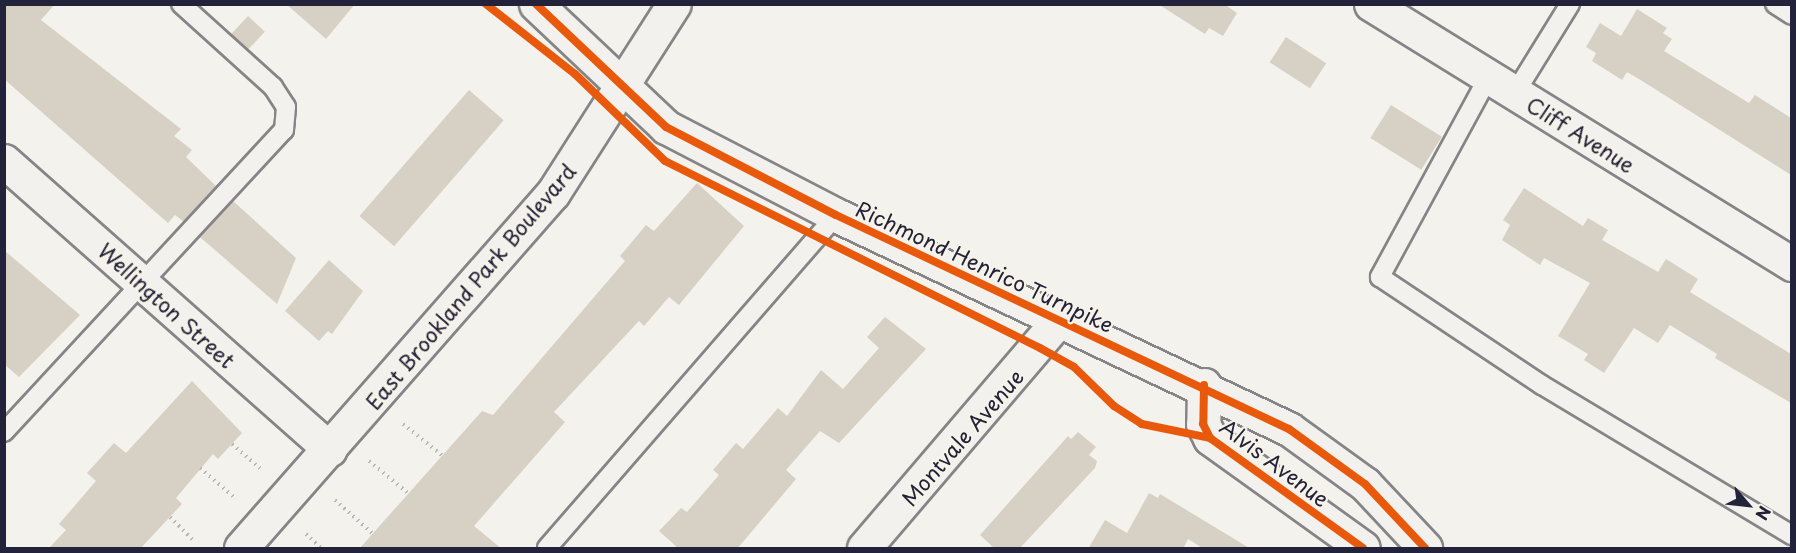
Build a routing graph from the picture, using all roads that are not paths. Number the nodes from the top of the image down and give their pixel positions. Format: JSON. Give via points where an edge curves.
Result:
{"nodes":[{"id":1,"x":181,"y":4,"type":"edge"},
{"id":2,"x":536,"y":4,"type":"edge"},
{"id":3,"x":674,"y":4,"type":"edge"},
{"id":4,"x":1371,"y":4,"type":"edge"},
{"id":5,"x":1570,"y":4,"type":"edge"},
{"id":6,"x":1775,"y":4,"type":"edge"},
{"id":7,"x":1791,"y":15,"type":"edge"},
{"id":8,"x":1502,"y":85,"type":"junction"},
{"id":9,"x":624,"y":87,"type":"junction"},
{"id":10,"x":4,"y":161,"type":"edge"},
{"id":11,"x":836,"y":215,"type":"junction"},
{"id":12,"x":1791,"y":264,"type":"edge"},
{"id":13,"x":141,"y":282,"type":"junction"},
{"id":14,"x":1057,"y":322,"type":"junction"},
{"id":15,"x":1204,"y":385,"type":"junction"},
{"id":16,"x":4,"y":432,"type":"edge"},
{"id":17,"x":330,"y":449,"type":"junction"},
{"id":18,"x":1791,"y":535,"type":"edge"},
{"id":19,"x":241,"y":549,"type":"edge"},
{"id":20,"x":547,"y":549,"type":"edge"},
{"id":21,"x":864,"y":549,"type":"edge"},
{"id":22,"x":1363,"y":549,"type":"edge"},
{"id":23,"x":1425,"y":549,"type":"edge"}],
"edges":[{"from":1,"to":13,"type":"lane","via":[[273,87],[286,107],[284,130]]},
{"from":2,"to":9,"type":"street","name":"Richmond Henrico Turnpike"},
{"from":3,"to":9,"type":"street","name":"East Brookland Park Boulevard"},
{"from":4,"to":8,"type":"street","name":"Cliff Avenue"},
{"from":5,"to":8,"type":"lane"},
{"from":6,"to":7,"type":"lane"},
{"from":8,"to":12,"type":"street","name":"Cliff Avenue"},
{"from":8,"to":18,"type":"lane","via":[[1380,277],[1542,385]]},
{"from":9,"to":11,"type":"street","name":"Richmond Henrico Turnpike","via":[[675,133]]},
{"from":9,"to":17,"type":"street","name":"East Brookland Park Boulevard","via":[[553,193]]},
{"from":10,"to":13,"type":"street","name":"Wellington Street"},
{"from":11,"to":14,"type":"street","name":"Richmond Henrico Turnpike"},
{"from":11,"to":20,"type":"lane"},
{"from":13,"to":16,"type":"lane"},
{"from":13,"to":17,"type":"street","name":"Wellington Street"},
{"from":14,"to":15,"type":"street","name":"Richmond Henrico Turnpike"},
{"from":14,"to":21,"type":"street","name":"Montvale Avenue"},
{"from":15,"to":22,"type":"street","name":"Alvis Avenue","via":[[1203,424],[1209,438]]},
{"from":15,"to":23,"type":"street","name":"Richmond Henrico Turnpike","via":[[1335,459],[1395,512]]},
{"from":17,"to":19,"type":"street","name":"East Brookland Park Boulevard"}]}
